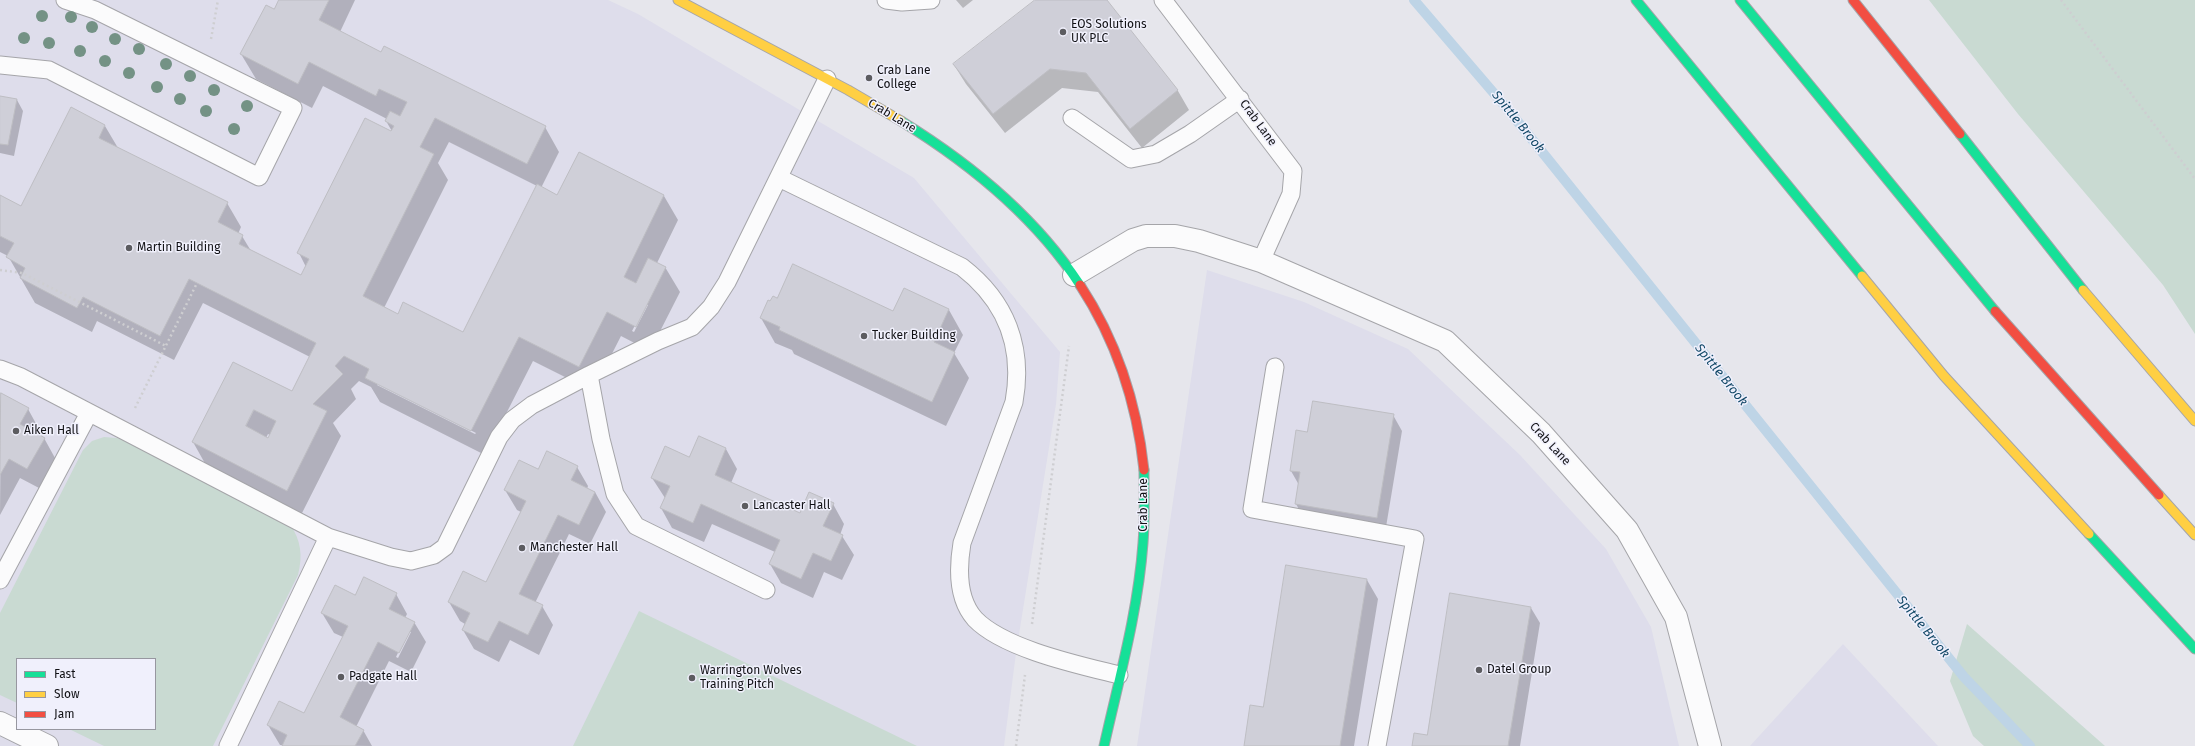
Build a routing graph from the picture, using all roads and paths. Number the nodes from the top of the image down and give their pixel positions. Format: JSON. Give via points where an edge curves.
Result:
{"nodes":[{"id":1,"x":65,"y":0,"type":"edge"},
{"id":2,"x":218,"y":0,"type":"edge"},
{"id":3,"x":678,"y":0,"type":"edge"},
{"id":4,"x":886,"y":0,"type":"edge"},
{"id":5,"x":931,"y":0,"type":"edge"},
{"id":6,"x":1164,"y":0,"type":"edge"},
{"id":7,"x":1636,"y":0,"type":"edge"},
{"id":8,"x":1740,"y":0,"type":"edge"},
{"id":9,"x":1852,"y":0,"type":"edge"},
{"id":10,"x":2061,"y":0,"type":"edge"},
{"id":11,"x":0,"y":65,"type":"edge"},
{"id":12,"x":206,"y":65,"type":"junction"},
{"id":13,"x":827,"y":79,"type":"junction"},
{"id":14,"x":1240,"y":99,"type":"junction"},
{"id":15,"x":1072,"y":118,"type":"dead end"},
{"id":16,"x":779,"y":178,"type":"junction"},
{"id":17,"x":2195,"y":179,"type":"edge"},
{"id":18,"x":1261,"y":261,"type":"junction"},
{"id":19,"x":0,"y":270,"type":"edge"},
{"id":20,"x":1074,"y":275,"type":"junction"},
{"id":21,"x":197,"y":283,"type":"dead end"},
{"id":22,"x":166,"y":346,"type":"junction"},
{"id":23,"x":1069,"y":346,"type":"dead end"},
{"id":24,"x":1276,"y":367,"type":"dead end"},
{"id":25,"x":0,"y":369,"type":"edge"},
{"id":26,"x":589,"y":375,"type":"junction"},
{"id":27,"x":89,"y":413,"type":"junction"},
{"id":28,"x":2195,"y":421,"type":"edge"},
{"id":29,"x":124,"y":431,"type":"junction"},
{"id":30,"x":2195,"y":535,"type":"edge"},
{"id":31,"x":328,"y":537,"type":"junction"},
{"id":32,"x":0,"y":580,"type":"edge"},
{"id":33,"x":766,"y":590,"type":"dead end"},
{"id":34,"x":1032,"y":625,"type":"dead end"},
{"id":35,"x":2195,"y":649,"type":"edge"},
{"id":36,"x":1026,"y":669,"type":"dead end"},
{"id":37,"x":1119,"y":675,"type":"junction"},
{"id":38,"x":0,"y":723,"type":"edge"},
{"id":39,"x":231,"y":744,"type":"edge"},
{"id":40,"x":47,"y":746,"type":"edge"},
{"id":41,"x":1016,"y":746,"type":"edge"},
{"id":42,"x":1104,"y":746,"type":"edge"},
{"id":43,"x":1377,"y":746,"type":"edge"},
{"id":44,"x":1710,"y":746,"type":"edge"}],
"edges":[{"from":1,"to":12,"type":"lane","via":[[95,10]]},
{"from":2,"to":12,"type":"path"},
{"from":3,"to":13,"type":"main road","name":"Crab Lane"},
{"from":4,"to":5,"type":"lane"},
{"from":6,"to":14,"type":"lane","name":"Crab Lane"},
{"from":7,"to":35,"type":"main road","via":[[1944,376]]},
{"from":8,"to":30,"type":"main road","via":[[1996,312]]},
{"from":9,"to":28,"type":"main road","via":[[2082,288]]},
{"from":10,"to":17,"type":"path"},
{"from":11,"to":12,"type":"lane","via":[[50,70],[259,177],[293,108]]},
{"from":13,"to":16,"type":"lane"},
{"from":13,"to":20,"type":"main road","name":"Crab Lane","via":[[922,134],[1005,196],[1035,225]]},
{"from":14,"to":15,"type":"lane","via":[[1156,154],[1131,159]]},
{"from":14,"to":18,"type":"lane","name":"Crab Lane","via":[[1293,171],[1292,194]]},
{"from":16,"to":26,"type":"lane","via":[[727,282],[711,307],[692,327]]},
{"from":16,"to":37,"type":"lane","via":[[962,267],[980,281],[995,298],[1014,349],[1017,386],[1014,402],[962,543],[959,562],[960,582],[965,601],[975,618],[1016,645]]},
{"from":18,"to":20,"type":"street","name":"Crab Lane","via":[[1200,241],[1160,234],[1133,240]]},
{"from":18,"to":44,"type":"street","name":"Crab Lane","via":[[1445,341],[1541,433],[1627,530],[1676,617]]},
{"from":19,"to":22,"type":"path","via":[[22,273]]},
{"from":20,"to":37,"type":"main road","name":"Crab Lane","via":[[1093,304],[1122,368],[1134,407],[1142,454],[1145,513],[1143,549]]},
{"from":21,"to":22,"type":"path"},
{"from":22,"to":29,"type":"path"},
{"from":23,"to":34,"type":"path"},
{"from":24,"to":43,"type":"lane","via":[[1252,509],[1415,539]]},
{"from":25,"to":27,"type":"lane","via":[[21,377]]},
{"from":26,"to":31,"type":"lane","via":[[532,405],[512,420],[499,437],[445,547],[434,555],[411,561]]},
{"from":26,"to":33,"type":"lane","via":[[615,494],[636,526]]},
{"from":27,"to":29,"type":"lane"},
{"from":27,"to":32,"type":"lane"},
{"from":29,"to":31,"type":"lane"},
{"from":31,"to":39,"type":"lane"},
{"from":36,"to":41,"type":"path"},
{"from":37,"to":42,"type":"main road","name":"Crab Lane"},
{"from":38,"to":40,"type":"street"}]}
